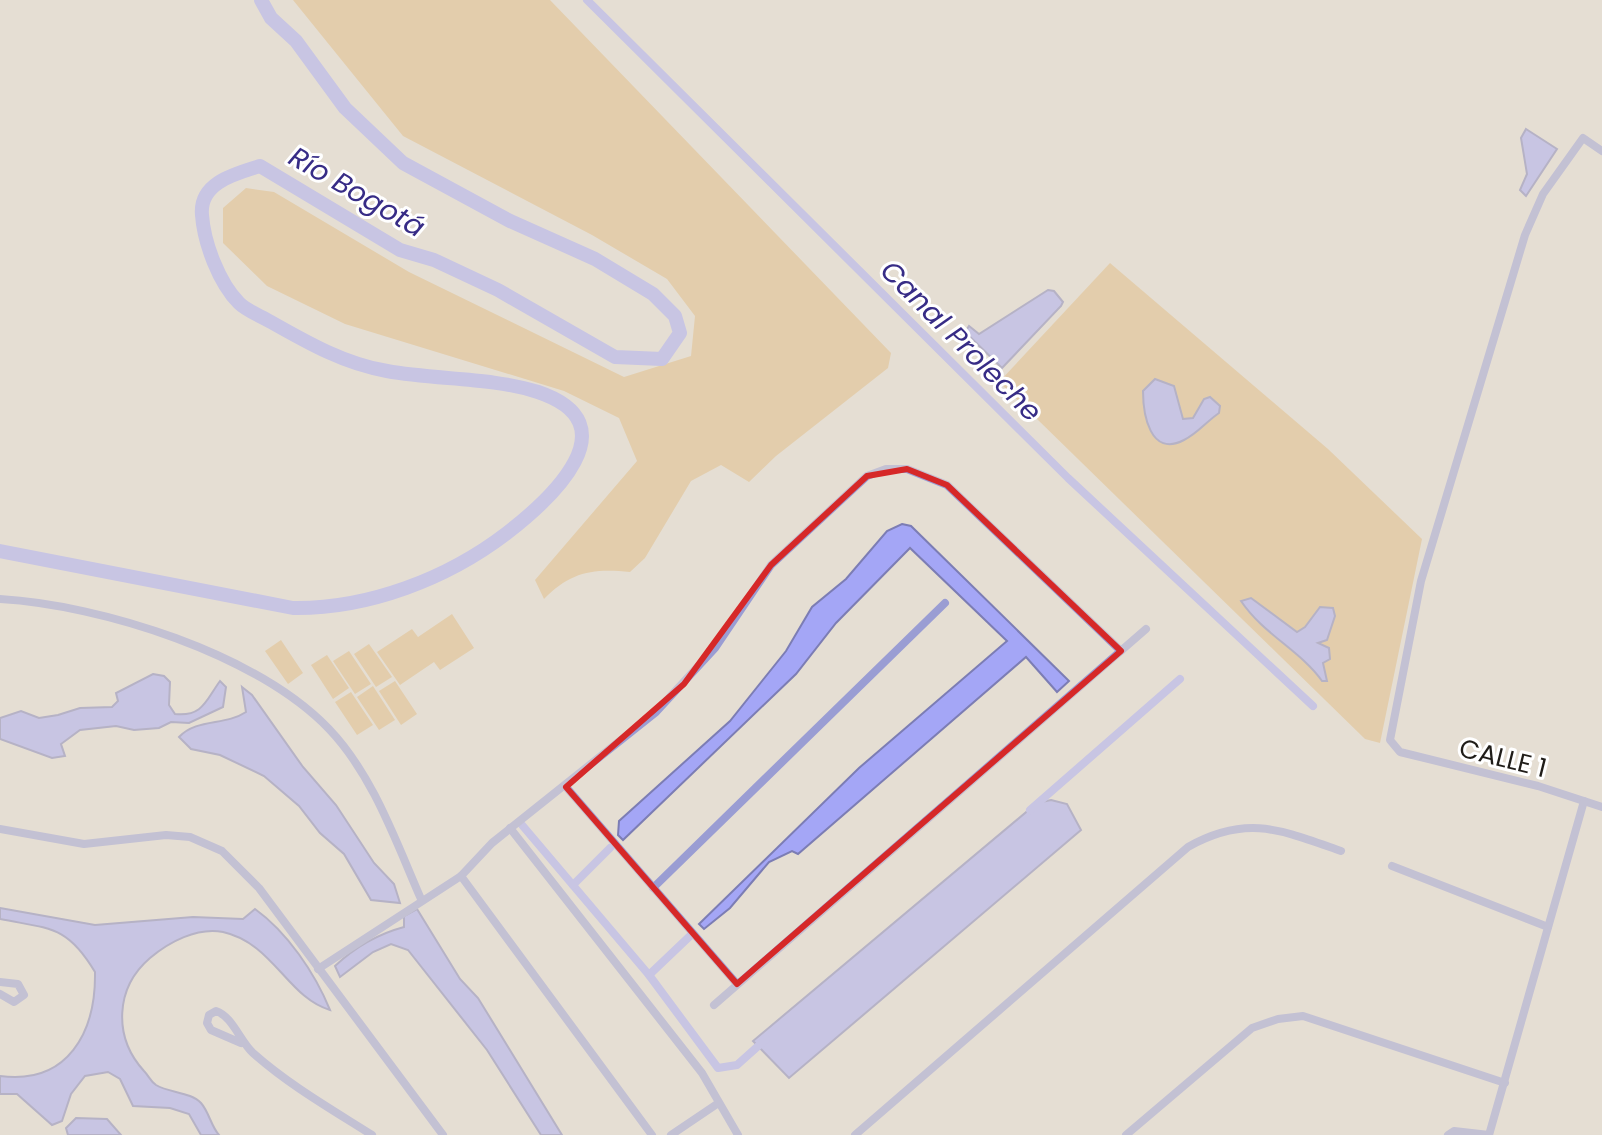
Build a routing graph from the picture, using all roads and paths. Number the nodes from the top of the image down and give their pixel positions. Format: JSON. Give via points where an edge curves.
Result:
{"nodes":[{"id":1,"x":1602,"y":151,"type":"edge"},
{"id":2,"x":0,"y":599,"type":"edge"},
{"id":3,"x":945,"y":603,"type":"dead end"},
{"id":4,"x":1146,"y":629,"type":"dead end"},
{"id":5,"x":1121,"y":651,"type":"junction"},
{"id":6,"x":566,"y":787,"type":"junction"},
{"id":7,"x":1584,"y":801,"type":"junction"},
{"id":8,"x":1602,"y":807,"type":"edge"},
{"id":9,"x":510,"y":828,"type":"junction"},
{"id":10,"x":0,"y":829,"type":"edge"},
{"id":11,"x":1341,"y":851,"type":"dead end"},
{"id":12,"x":1392,"y":866,"type":"dead end"},
{"id":13,"x":461,"y":876,"type":"junction"},
{"id":14,"x":653,"y":888,"type":"junction"},
{"id":15,"x":421,"y":899,"type":"junction"},
{"id":16,"x":1548,"y":927,"type":"junction"},
{"id":17,"x":318,"y":969,"type":"junction"},
{"id":18,"x":0,"y":982,"type":"edge"},
{"id":19,"x":737,"y":984,"type":"junction"},
{"id":20,"x":0,"y":994,"type":"edge"},
{"id":21,"x":714,"y":1005,"type":"dead end"},
{"id":22,"x":241,"y":1043,"type":"dead end"},
{"id":23,"x":1505,"y":1083,"type":"junction"},
{"id":24,"x":717,"y":1104,"type":"junction"},
{"id":25,"x":372,"y":1135,"type":"edge"},
{"id":26,"x":443,"y":1135,"type":"edge"},
{"id":27,"x":652,"y":1135,"type":"edge"},
{"id":28,"x":671,"y":1135,"type":"edge"},
{"id":29,"x":738,"y":1135,"type":"edge"},
{"id":30,"x":855,"y":1135,"type":"edge"},
{"id":31,"x":1126,"y":1135,"type":"edge"},
{"id":32,"x":1448,"y":1135,"type":"edge"}],
"edges":[{"from":1,"to":7,"type":"street","name":"CALLE 1","via":[[1583,138],[1543,194],[1529,224],[1421,581],[1391,728],[1394,748]]},
{"from":2,"to":15,"type":"street","via":[[94,611],[157,631],[270,683],[300,704],[355,762]]},
{"from":3,"to":14,"type":"street"},
{"from":4,"to":5,"type":"street"},
{"from":5,"to":6,"type":"street","via":[[947,485],[927,474],[886,469],[852,486],[771,565],[684,684]]},
{"from":5,"to":19,"type":"street"},
{"from":6,"to":9,"type":"street"},
{"from":6,"to":14,"type":"street"},
{"from":7,"to":8,"type":"street","name":"CALLE 1"},
{"from":7,"to":16,"type":"street"},
{"from":9,"to":13,"type":"street"},
{"from":9,"to":24,"type":"street","via":[[702,1073]]},
{"from":10,"to":17,"type":"street","via":[[58,842],[108,843],[166,835],[206,843],[237,862]]},
{"from":11,"to":30,"type":"street","via":[[1258,826],[1212,833],[1188,847]]},
{"from":12,"to":16,"type":"street"},
{"from":13,"to":15,"type":"street"},
{"from":13,"to":27,"type":"street"},
{"from":14,"to":19,"type":"street"},
{"from":15,"to":17,"type":"street"},
{"from":16,"to":23,"type":"street"},
{"from":17,"to":26,"type":"street"},
{"from":18,"to":20,"type":"street","via":[[18,984],[24,995],[14,1002]]},
{"from":19,"to":21,"type":"street"},
{"from":22,"to":25,"type":"street","via":[[280,1077]]},
{"from":23,"to":31,"type":"street","via":[[1303,1016],[1278,1019],[1252,1028]]},
{"from":23,"to":32,"type":"street","via":[[1489,1135]]},
{"from":24,"to":28,"type":"street"},
{"from":24,"to":29,"type":"street"}]}
